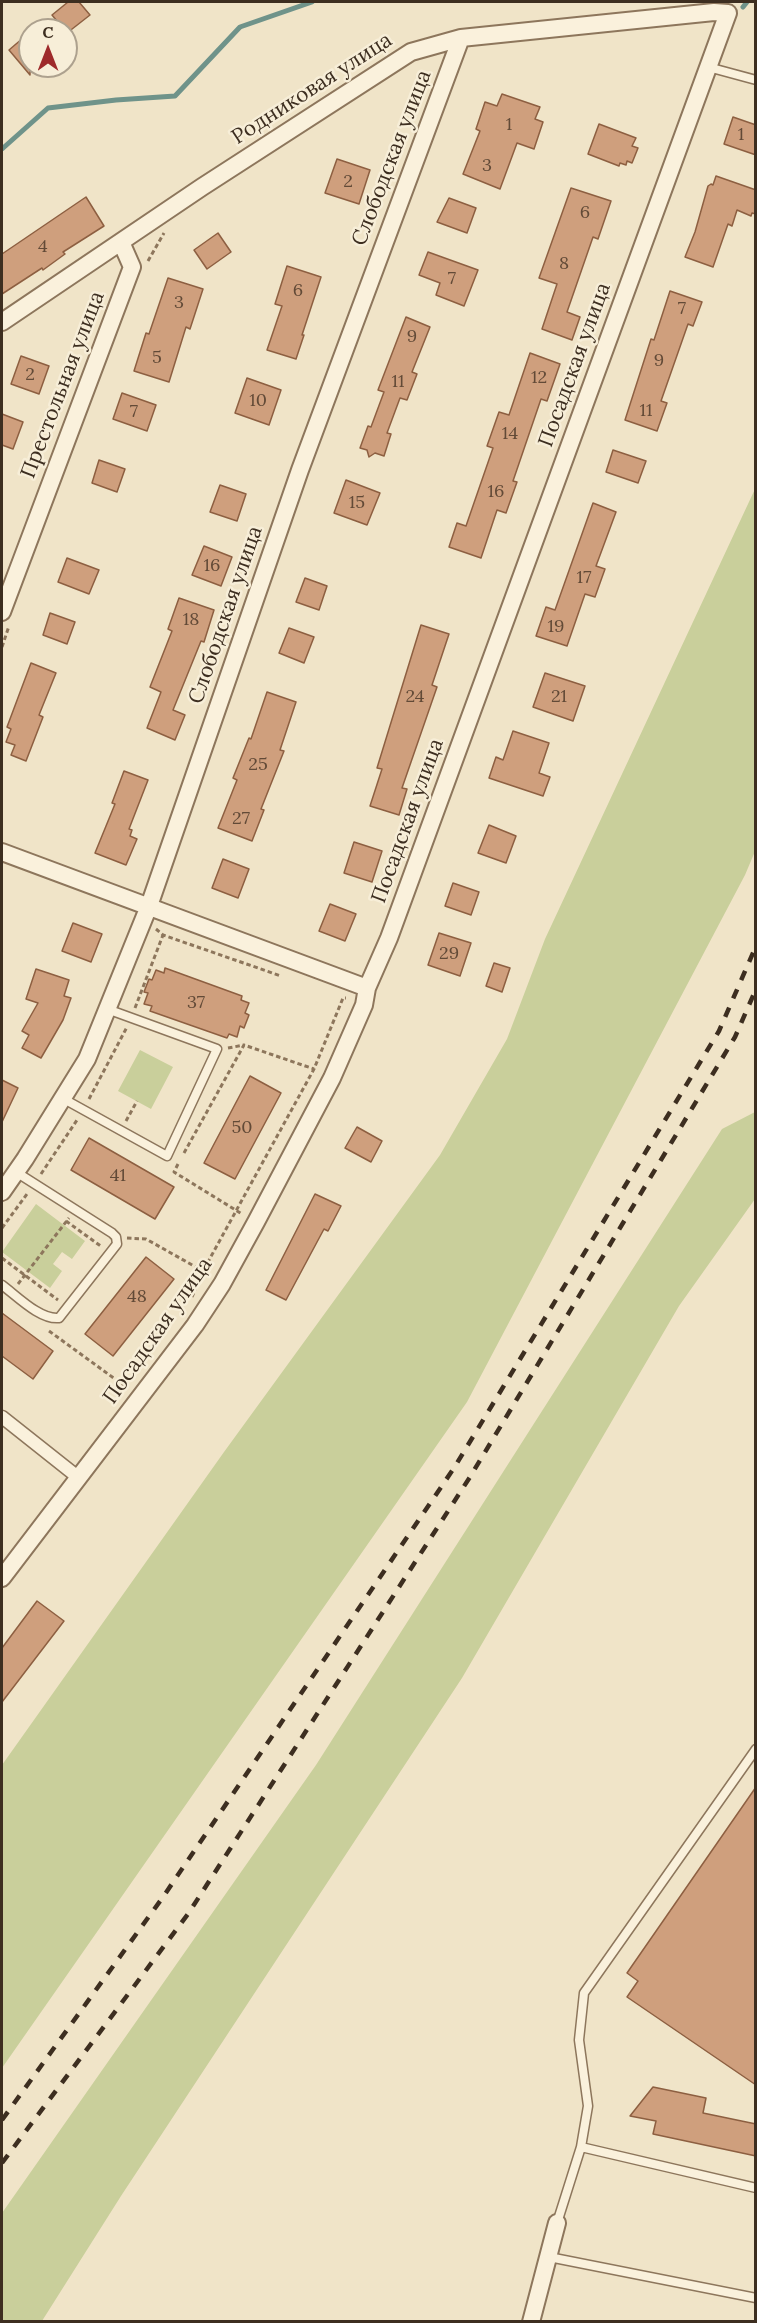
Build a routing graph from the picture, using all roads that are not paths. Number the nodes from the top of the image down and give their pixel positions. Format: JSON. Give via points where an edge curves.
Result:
{"nodes":[{"id":1,"x":728,"y":13,"type":"joint"},
{"id":2,"x":461,"y":38,"type":"junction"},
{"id":3,"x":708,"y":67,"type":"junction"},
{"id":4,"x":756,"y":80,"type":"edge"},
{"id":5,"x":121,"y":242,"type":"junction"},
{"id":6,"x":2,"y":322,"type":"edge"},
{"id":7,"x":2,"y":612,"type":"edge"},
{"id":8,"x":2,"y":852,"type":"edge"},
{"id":9,"x":149,"y":906,"type":"junction"},
{"id":10,"x":367,"y":988,"type":"junction"},
{"id":11,"x":107,"y":1009,"type":"junction"},
{"id":12,"x":62,"y":1098,"type":"junction"},
{"id":13,"x":16,"y":1172,"type":"junction"},
{"id":14,"x":2,"y":1192,"type":"edge"},
{"id":15,"x":2,"y":1285,"type":"edge"},
{"id":16,"x":2,"y":1417,"type":"edge"},
{"id":17,"x":79,"y":1478,"type":"junction"},
{"id":18,"x":3,"y":1573,"type":"edge"},
{"id":19,"x":756,"y":1749,"type":"edge"},
{"id":20,"x":581,"y":2148,"type":"junction"},
{"id":21,"x":756,"y":2188,"type":"edge"},
{"id":22,"x":557,"y":2223,"type":"joint"},
{"id":23,"x":549,"y":2257,"type":"junction"},
{"id":24,"x":756,"y":2298,"type":"edge"},
{"id":25,"x":531,"y":2322,"type":"edge"}],
"edges":[{"from":1,"to":2,"type":"street","name":"Родниковая улица"},
{"from":1,"to":3,"type":"street","name":"Посадская улица"},
{"from":2,"to":5,"type":"street","name":"Родниковая улица","via":[[411,52]]},
{"from":2,"to":9,"type":"street","name":"Слободская улица","via":[[300,470]]},
{"from":3,"to":4,"type":"lane"},
{"from":3,"to":10,"type":"street","name":"Посадская улица","via":[[389,938]]},
{"from":5,"to":6,"type":"street","name":"Родниковая улица"},
{"from":5,"to":7,"type":"street","name":"Престольная улица","via":[[132,267]]},
{"from":8,"to":9,"type":"street"},
{"from":9,"to":10,"type":"street"},
{"from":9,"to":11,"type":"street","name":"Слободская улица"},
{"from":10,"to":17,"type":"street","name":"Посадская улица","via":[[364,1005],[332,1078],[222,1284]]},
{"from":11,"to":12,"type":"street","name":"Слободская улица","via":[[87,1059]]},
{"from":11,"to":12,"type":"lane","via":[[217,1049],[167,1156]]},
{"from":12,"to":13,"type":"street","name":"Слободская улица"},
{"from":13,"to":14,"type":"street","name":"Слободская улица"},
{"from":13,"to":15,"type":"lane","via":[[116,1237],[117,1244],[59,1318],[52,1319]]},
{"from":16,"to":17,"type":"street"},
{"from":17,"to":18,"type":"street","name":"Посадская улица"},
{"from":19,"to":20,"type":"lane","via":[[584,1994],[579,2040],[588,2106]]},
{"from":20,"to":21,"type":"lane"},
{"from":20,"to":22,"type":"lane"},
{"from":22,"to":23,"type":"street"},
{"from":23,"to":24,"type":"lane"},
{"from":23,"to":25,"type":"street"}]}
